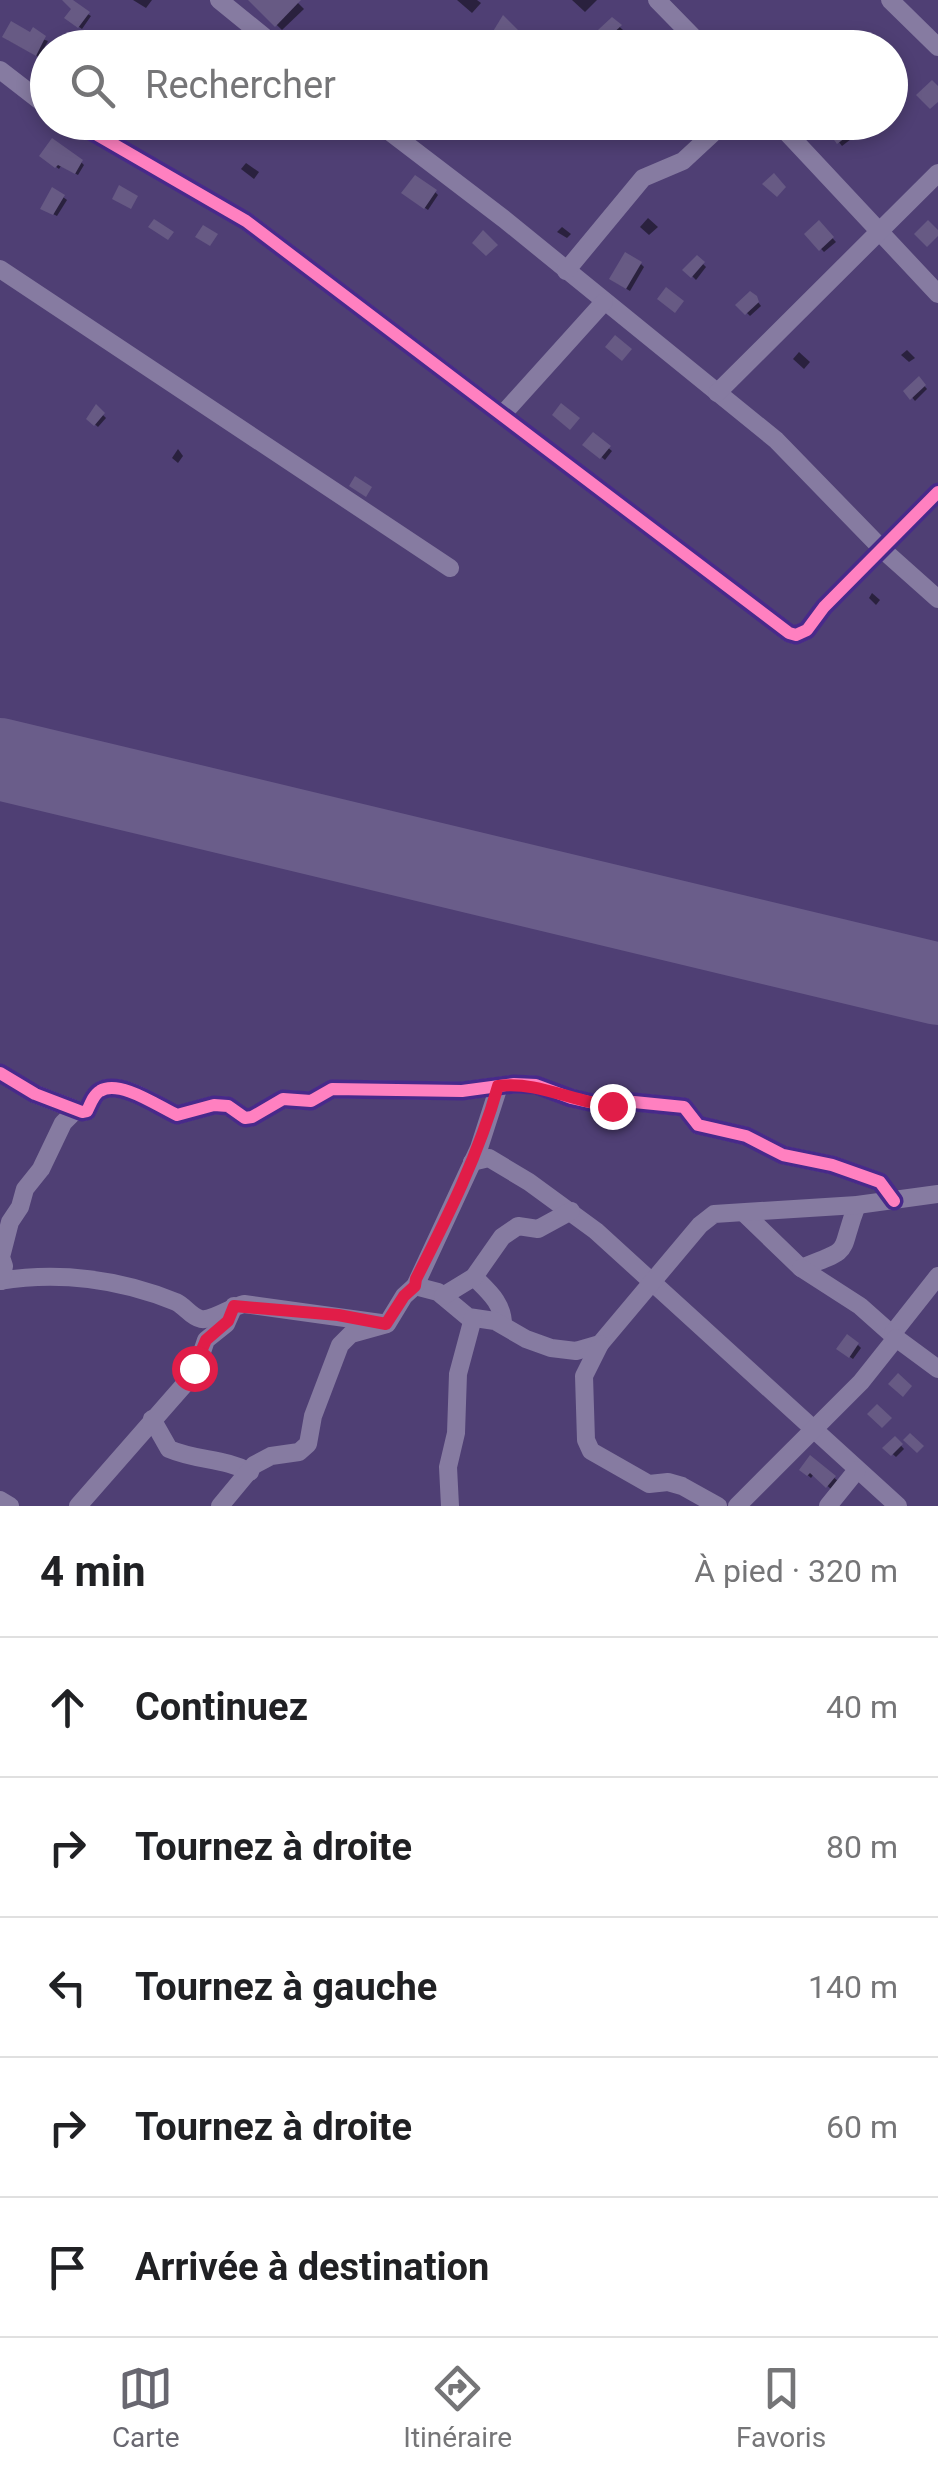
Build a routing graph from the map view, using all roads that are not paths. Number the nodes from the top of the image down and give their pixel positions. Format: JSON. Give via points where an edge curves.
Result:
{"nodes":[{"id":1,"x":219,"y":0,"type":"edge"},
{"id":2,"x":657,"y":0,"type":"edge"},
{"id":3,"x":890,"y":0,"type":"edge"},
{"id":4,"x":256,"y":30,"type":"edge"},
{"id":5,"x":686,"y":30,"type":"edge"},
{"id":6,"x":938,"y":47,"type":"edge"},
{"id":7,"x":0,"y":70,"type":"edge"},
{"id":8,"x":30,"y":89,"type":"edge"},
{"id":9,"x":106,"y":140,"type":"edge"},
{"id":10,"x":401,"y":140,"type":"edge"},
{"id":11,"x":705,"y":140,"type":"edge"},
{"id":12,"x":794,"y":140,"type":"edge"},
{"id":13,"x":938,"y":173,"type":"edge"},
{"id":14,"x":880,"y":230,"type":"junction"},
{"id":15,"x":0,"y":269,"type":"edge"},
{"id":16,"x":566,"y":271,"type":"junction"},
{"id":17,"x":938,"y":294,"type":"edge"},
{"id":18,"x":604,"y":302,"type":"junction"},
{"id":19,"x":717,"y":392,"type":"junction"},
{"id":20,"x":502,"y":415,"type":"junction"},
{"id":21,"x":938,"y":492,"type":"edge"},
{"id":22,"x":883,"y":550,"type":"junction"},
{"id":23,"x":450,"y":568,"type":"dead end"},
{"id":24,"x":938,"y":599,"type":"edge"},
{"id":25,"x":0,"y":1074,"type":"edge"},
{"id":26,"x":498,"y":1086,"type":"junction"},
{"id":27,"x":76,"y":1111,"type":"junction"},
{"id":28,"x":480,"y":1156,"type":"junction"},
{"id":29,"x":938,"y":1194,"type":"edge"},
{"id":30,"x":894,"y":1202,"type":"junction"},
{"id":31,"x":857,"y":1205,"type":"junction"},
{"id":32,"x":571,"y":1211,"type":"junction"},
{"id":33,"x":744,"y":1213,"type":"junction"},
{"id":34,"x":801,"y":1268,"type":"junction"},
{"id":35,"x":2,"y":1276,"type":"edge"},
{"id":36,"x":938,"y":1276,"type":"edge"},
{"id":37,"x":474,"y":1277,"type":"junction"},
{"id":38,"x":651,"y":1282,"type":"junction"},
{"id":39,"x":415,"y":1286,"type":"junction"},
{"id":40,"x":443,"y":1296,"type":"junction"},
{"id":41,"x":234,"y":1306,"type":"junction"},
{"id":42,"x":473,"y":1318,"type":"junction"},
{"id":43,"x":386,"y":1324,"type":"junction"},
{"id":44,"x":504,"y":1325,"type":"junction"},
{"id":45,"x":894,"y":1336,"type":"junction"},
{"id":46,"x":600,"y":1344,"type":"junction"},
{"id":47,"x":938,"y":1369,"type":"edge"},
{"id":48,"x":152,"y":1419,"type":"junction"},
{"id":49,"x":813,"y":1430,"type":"junction"},
{"id":50,"x":857,"y":1470,"type":"junction"},
{"id":51,"x":250,"y":1472,"type":"junction"},
{"id":52,"x":0,"y":1500,"type":"edge"},
{"id":53,"x":10,"y":1506,"type":"edge"},
{"id":54,"x":78,"y":1506,"type":"edge"},
{"id":55,"x":220,"y":1506,"type":"edge"},
{"id":56,"x":450,"y":1506,"type":"edge"},
{"id":57,"x":718,"y":1506,"type":"edge"},
{"id":58,"x":737,"y":1506,"type":"edge"},
{"id":59,"x":828,"y":1506,"type":"edge"},
{"id":60,"x":898,"y":1506,"type":"edge"}],
"edges":[{"from":1,"to":4,"type":"street"},
{"from":2,"to":5,"type":"street"},
{"from":3,"to":6,"type":"street"},
{"from":7,"to":8,"type":"street"},
{"from":9,"to":20,"type":"street","via":[[246,222]]},
{"from":10,"to":16,"type":"street"},
{"from":11,"to":16,"type":"street","via":[[683,160],[642,178]]},
{"from":12,"to":14,"type":"street"},
{"from":13,"to":14,"type":"street"},
{"from":14,"to":17,"type":"street"},
{"from":14,"to":19,"type":"street"},
{"from":15,"to":23,"type":"street"},
{"from":16,"to":18,"type":"street"},
{"from":18,"to":19,"type":"street"},
{"from":18,"to":20,"type":"street"},
{"from":19,"to":22,"type":"street","via":[[776,440]]},
{"from":20,"to":22,"type":"street","via":[[796,635]]},
{"from":21,"to":22,"type":"street"},
{"from":22,"to":24,"type":"street"},
{"from":25,"to":27,"type":"street"},
{"from":26,"to":27,"type":"street","via":[[332,1090],[303,1102],[283,1099],[252,1118],[214,1105],[177,1115],[136,1094],[105,1089],[86,1111]]},
{"from":26,"to":28,"type":"street"},
{"from":26,"to":30,"type":"street","via":[[536,1085],[607,1106],[624,1101],[684,1107],[706,1128],[880,1182]]},
{"from":27,"to":35,"type":"street","via":[[24,1189],[4,1245]]},
{"from":28,"to":32,"type":"street"},
{"from":28,"to":39,"type":"street"},
{"from":29,"to":30,"type":"street"},
{"from":30,"to":31,"type":"street"},
{"from":31,"to":33,"type":"street"},
{"from":31,"to":34,"type":"street","via":[[840,1252]]},
{"from":32,"to":37,"type":"street","via":[[538,1229],[518,1226]]},
{"from":32,"to":38,"type":"street"},
{"from":33,"to":34,"type":"street"},
{"from":33,"to":38,"type":"street","via":[[710,1217]]},
{"from":34,"to":45,"type":"street"},
{"from":35,"to":41,"type":"street","via":[[75,1276],[176,1302],[200,1319]]},
{"from":36,"to":45,"type":"street"},
{"from":37,"to":40,"type":"street"},
{"from":37,"to":44,"type":"street","via":[[496,1299]]},
{"from":38,"to":46,"type":"street"},
{"from":38,"to":49,"type":"street"},
{"from":39,"to":40,"type":"street"},
{"from":39,"to":43,"type":"street"},
{"from":40,"to":42,"type":"street"},
{"from":41,"to":43,"type":"street"},
{"from":41,"to":48,"type":"street","via":[[206,1340],[184,1385]]},
{"from":42,"to":44,"type":"street"},
{"from":42,"to":56,"type":"street","via":[[458,1374]]},
{"from":43,"to":51,"type":"street","via":[[351,1334],[340,1345],[308,1444],[263,1459]]},
{"from":44,"to":46,"type":"street","via":[[564,1351]]},
{"from":45,"to":47,"type":"street"},
{"from":45,"to":49,"type":"street"},
{"from":46,"to":57,"type":"street","via":[[584,1376],[591,1451],[648,1484],[682,1486]]},
{"from":48,"to":51,"type":"street","via":[[170,1449]]},
{"from":48,"to":54,"type":"street"},
{"from":49,"to":50,"type":"street"},
{"from":49,"to":58,"type":"street"},
{"from":50,"to":59,"type":"street"},
{"from":50,"to":60,"type":"street"},
{"from":51,"to":55,"type":"street"},
{"from":52,"to":53,"type":"street"}]}
